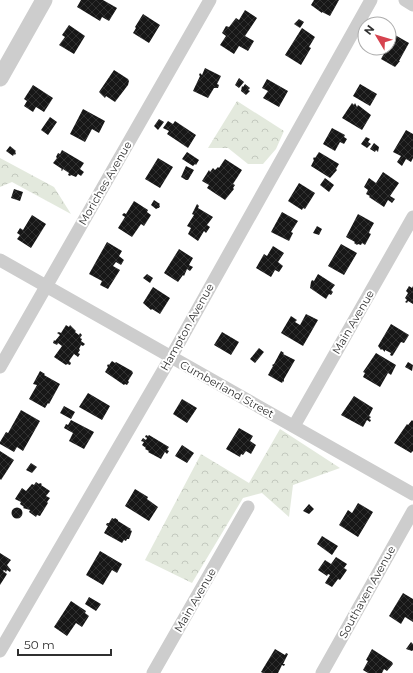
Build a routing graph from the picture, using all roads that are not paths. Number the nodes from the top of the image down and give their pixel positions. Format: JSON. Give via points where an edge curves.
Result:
{"nodes":[{"id":1,"x":44,"y":0,"type":"edge"},
{"id":2,"x":210,"y":0,"type":"edge"},
{"id":3,"x":371,"y":0,"type":"edge"},
{"id":4,"x":405,"y":0,"type":"edge"},
{"id":5,"x":413,"y":5,"type":"edge"},
{"id":6,"x":0,"y":78,"type":"edge"},
{"id":7,"x":413,"y":217,"type":"edge"},
{"id":8,"x":0,"y":260,"type":"edge"},
{"id":9,"x":46,"y":286,"type":"junction"},
{"id":10,"x":171,"y":357,"type":"junction"},
{"id":11,"x":0,"y":367,"type":"edge"},
{"id":12,"x":294,"y":426,"type":"junction"},
{"id":13,"x":413,"y":494,"type":"edge"},
{"id":14,"x":248,"y":507,"type":"dead end"},
{"id":15,"x":413,"y":511,"type":"edge"},
{"id":16,"x":0,"y":651,"type":"edge"},
{"id":17,"x":153,"y":673,"type":"edge"},
{"id":18,"x":322,"y":673,"type":"edge"}],
"edges":[{"from":1,"to":6,"type":"street"},
{"from":2,"to":9,"type":"street","name":"Moriches Avenue"},
{"from":3,"to":10,"type":"street","name":"Hampton Avenue"},
{"from":4,"to":5,"type":"street"},
{"from":7,"to":12,"type":"street","name":"Main Avenue"},
{"from":8,"to":9,"type":"street","name":"Cumberland Street"},
{"from":9,"to":10,"type":"street","name":"Cumberland Street"},
{"from":9,"to":11,"type":"street","name":"Moriches Avenue"},
{"from":10,"to":12,"type":"street","name":"Cumberland Street"},
{"from":10,"to":16,"type":"street","name":"Hampton Avenue"},
{"from":12,"to":13,"type":"street","name":"Cumberland Street"},
{"from":14,"to":17,"type":"street","name":"Main Avenue"},
{"from":15,"to":18,"type":"street","name":"Southaven Avenue"}]}
